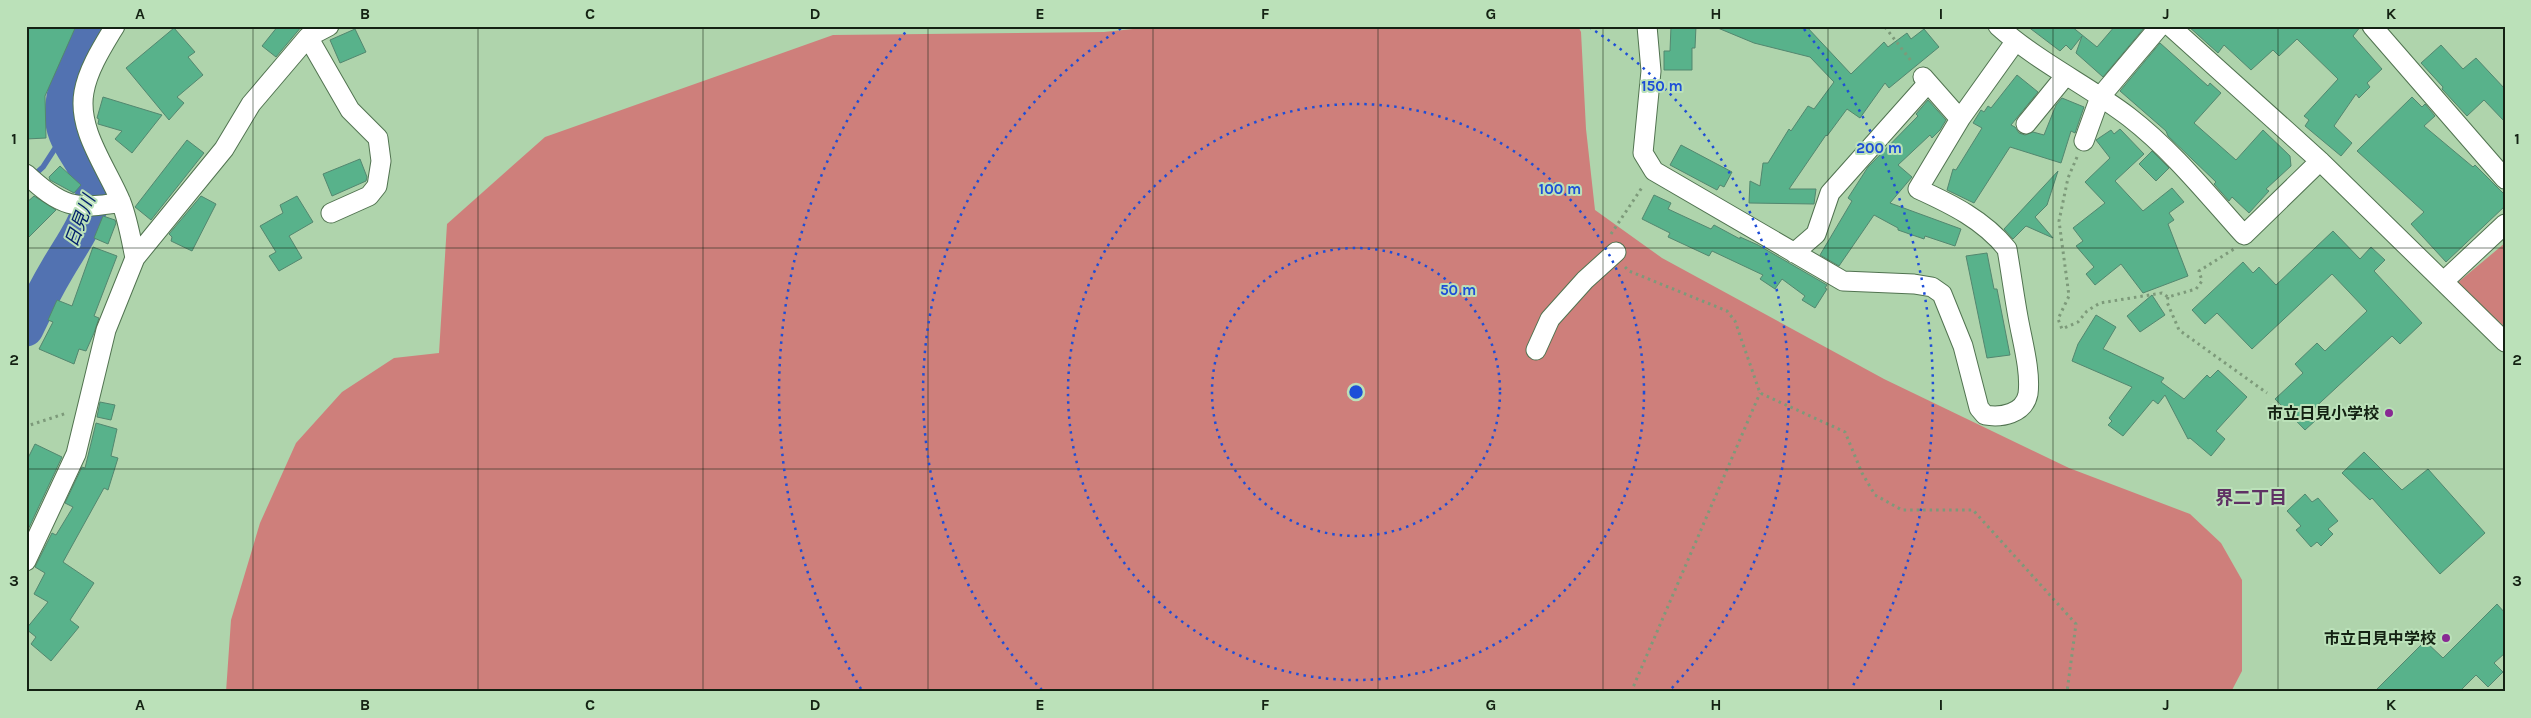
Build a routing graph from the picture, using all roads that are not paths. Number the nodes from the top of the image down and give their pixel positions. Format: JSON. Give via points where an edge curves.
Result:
{"nodes":[{"id":1,"x":115,"y":26,"type":"edge"},
{"id":2,"x":329,"y":26,"type":"edge"},
{"id":3,"x":1647,"y":26,"type":"edge"},
{"id":4,"x":1998,"y":26,"type":"edge"},
{"id":5,"x":2160,"y":26,"type":"edge"},
{"id":6,"x":2170,"y":26,"type":"edge"},
{"id":7,"x":2372,"y":26,"type":"edge"},
{"id":8,"x":308,"y":37,"type":"junction"},
{"id":9,"x":2015,"y":42,"type":"junction"},
{"id":10,"x":2066,"y":75,"type":"junction"},
{"id":11,"x":2100,"y":97,"type":"junction"},
{"id":12,"x":1960,"y":119,"type":"junction"},
{"id":13,"x":2026,"y":124,"type":"dead end"},
{"id":14,"x":2084,"y":140,"type":"road end"},
{"id":15,"x":2320,"y":161,"type":"junction"},
{"id":16,"x":2505,"y":178,"type":"edge"},
{"id":17,"x":32,"y":179,"type":"edge"},
{"id":18,"x":121,"y":202,"type":"junction"},
{"id":19,"x":331,"y":213,"type":"dead end"},
{"id":20,"x":2505,"y":224,"type":"edge"},
{"id":21,"x":1616,"y":252,"type":"road end"},
{"id":22,"x":1794,"y":253,"type":"junction"},
{"id":23,"x":135,"y":258,"type":"junction"},
{"id":24,"x":2444,"y":281,"type":"junction"},
{"id":25,"x":2505,"y":342,"type":"edge"},
{"id":26,"x":1536,"y":350,"type":"dead end"},
{"id":27,"x":26,"y":561,"type":"edge"}],
"edges":[{"from":1,"to":18,"type":"street","via":[[91,73],[84,91],[83,106],[85,122]]},
{"from":2,"to":8,"type":"street"},
{"from":3,"to":22,"type":"street","via":[[1651,72],[1643,153],[1654,171]]},
{"from":4,"to":9,"type":"street"},
{"from":5,"to":11,"type":"street"},
{"from":6,"to":15,"type":"street"},
{"from":7,"to":16,"type":"street"},
{"from":8,"to":19,"type":"street","via":[[350,110],[378,138],[381,161],[377,186],[369,196]]},
{"from":8,"to":23,"type":"street","via":[[251,104],[224,149]]},
{"from":9,"to":10,"type":"street"},
{"from":9,"to":12,"type":"street"},
{"from":10,"to":11,"type":"street"},
{"from":10,"to":13,"type":"street"},
{"from":11,"to":14,"type":"street"},
{"from":11,"to":15,"type":"street","via":[[2160,142],[2244,235]]},
{"from":12,"to":22,"type":"street","via":[[1926,80],[1830,193],[1816,234]]},
{"from":12,"to":22,"type":"street","via":[[1918,190],[1950,204],[1978,222],[2007,249],[2025,355],[2028,394],[2014,412],[1993,417],[1985,415],[1980,408],[1963,346],[1942,294],[1932,287],[1914,284],[1843,281]]},
{"from":15,"to":24,"type":"street"},
{"from":17,"to":18,"type":"street","via":[[68,204],[101,206]]},
{"from":18,"to":23,"type":"street"},
{"from":20,"to":24,"type":"street"},
{"from":21,"to":26,"type":"street","via":[[1550,319]]},
{"from":23,"to":27,"type":"street","via":[[106,330],[76,454]]},
{"from":24,"to":25,"type":"street"}]}
